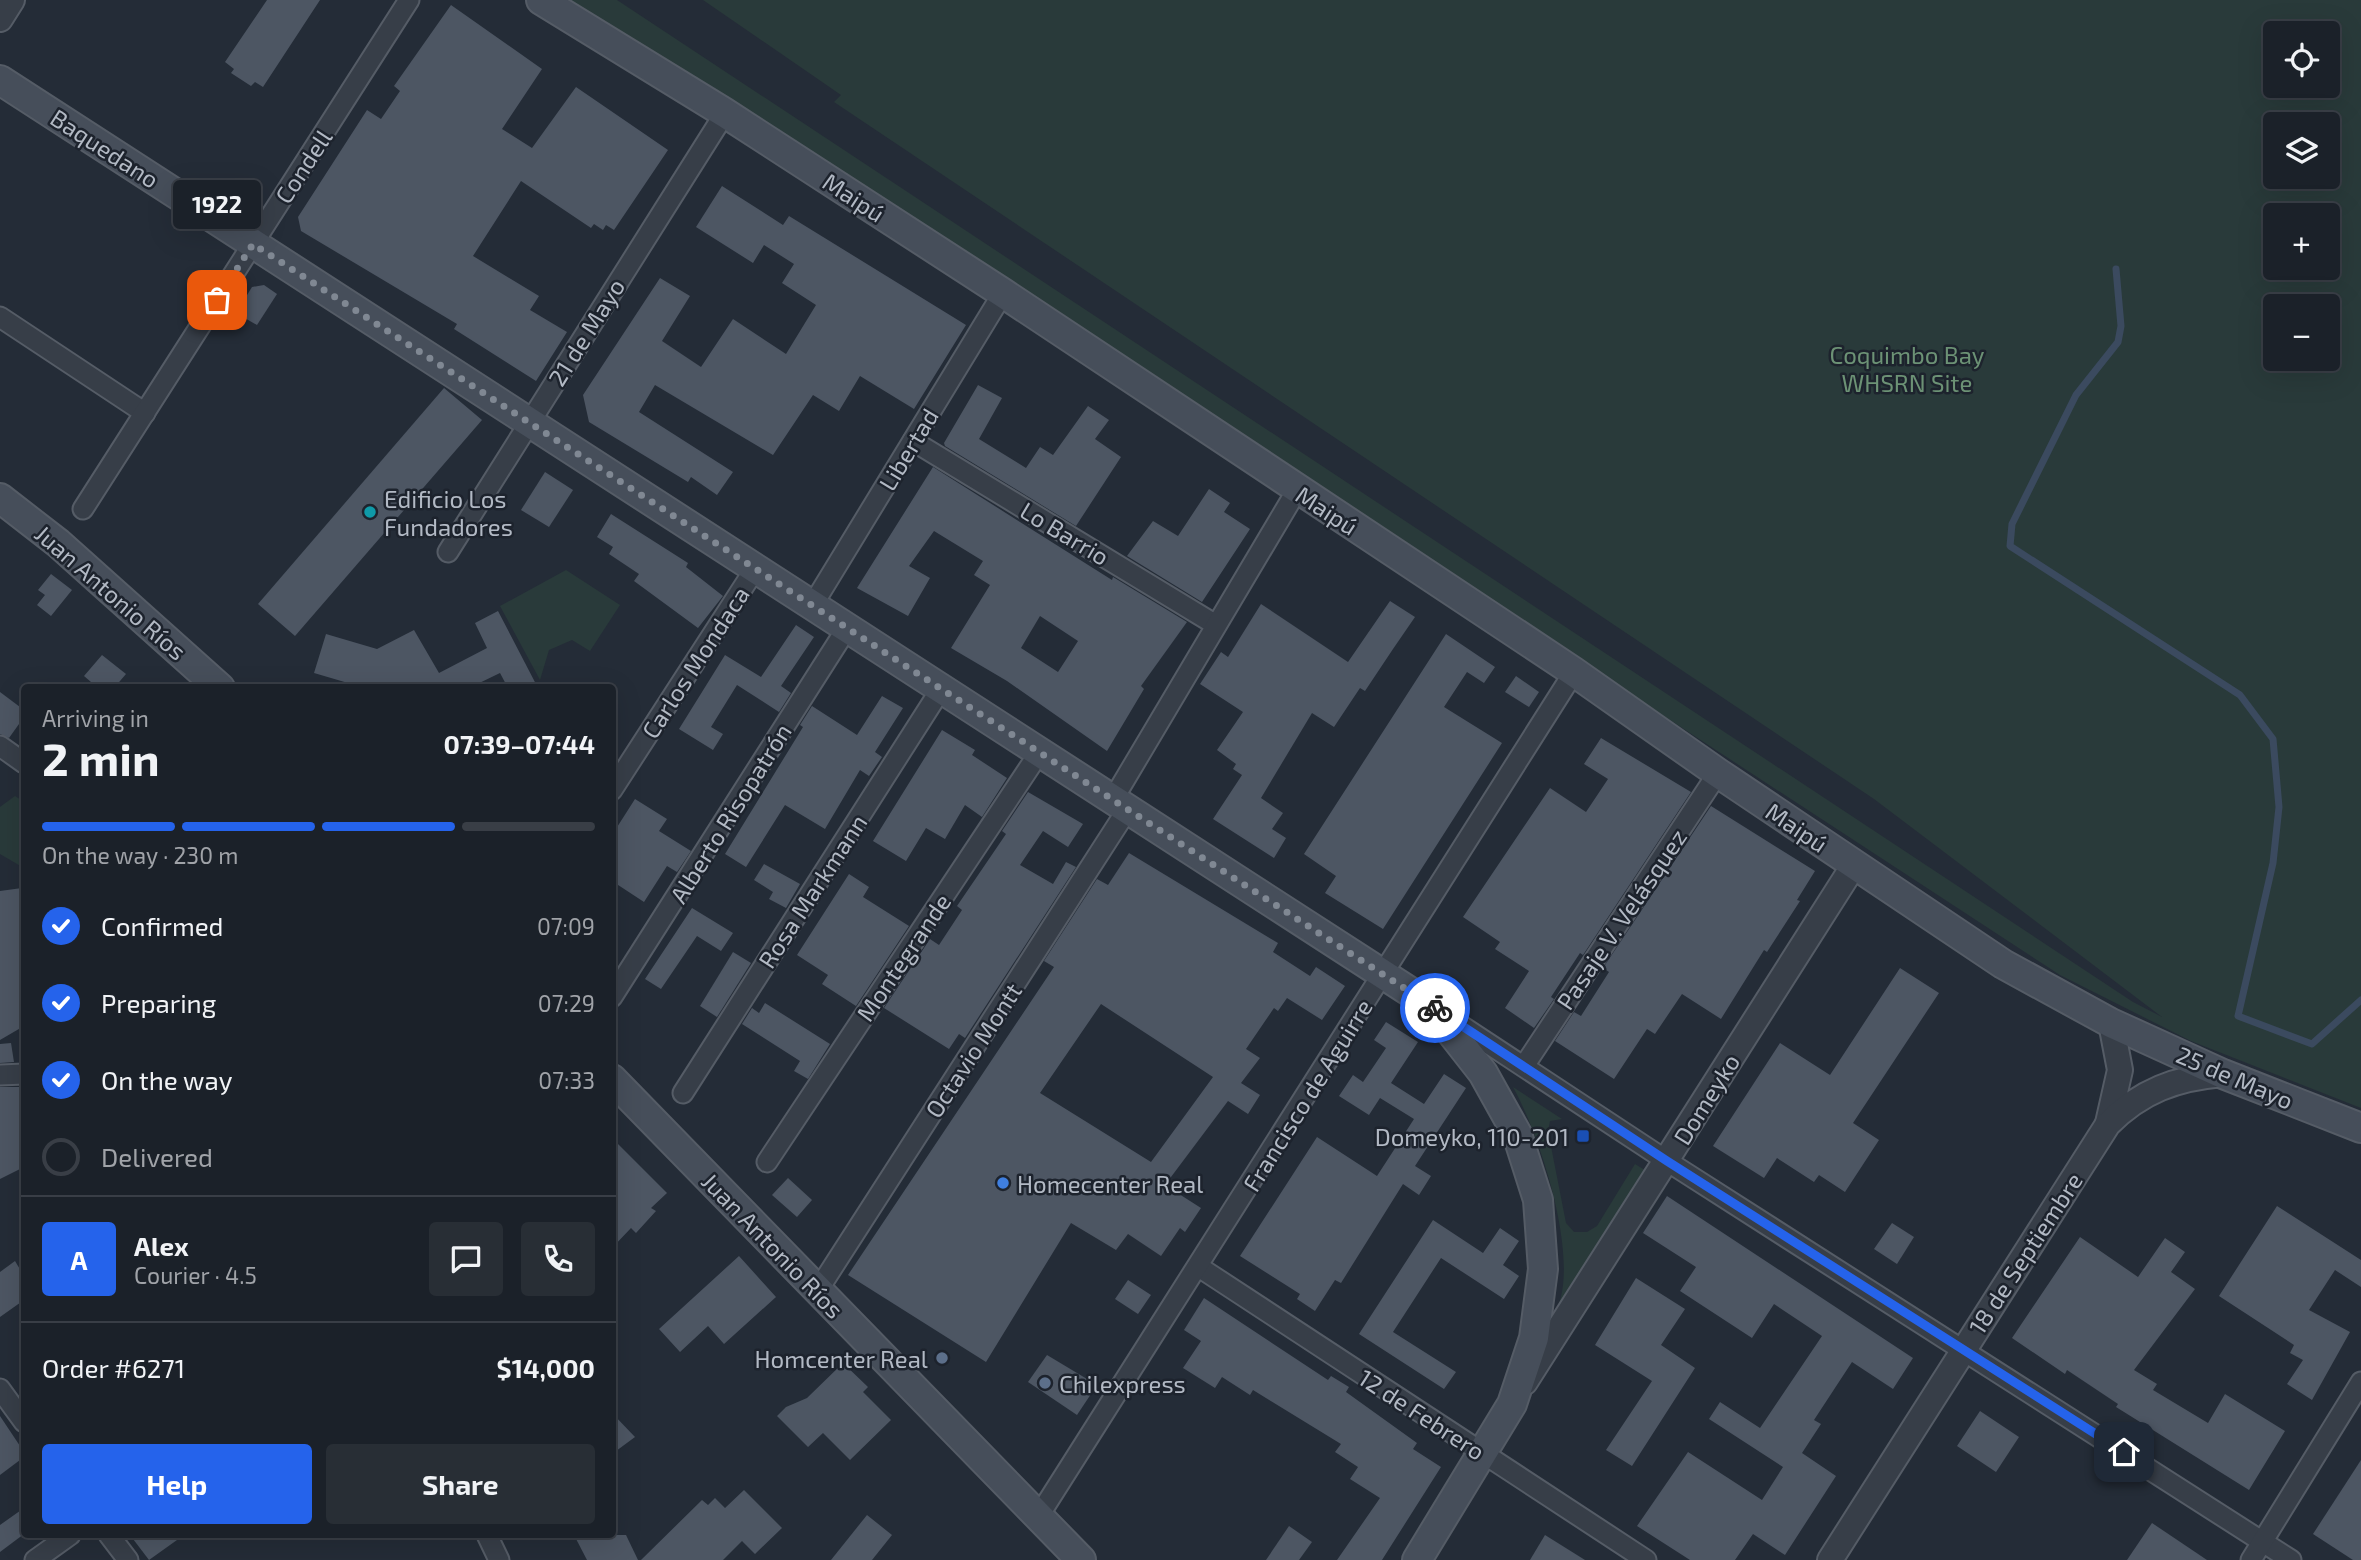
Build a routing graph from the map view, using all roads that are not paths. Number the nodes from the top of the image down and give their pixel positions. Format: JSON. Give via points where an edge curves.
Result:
{"nodes":[{"id":1,"x":12,"y":0,"type":"edge"},
{"id":2,"x":409,"y":0,"type":"edge"},
{"id":3,"x":541,"y":0,"type":"edge"},
{"id":4,"x":0,"y":19,"type":"edge"},
{"id":5,"x":0,"y":80,"type":"edge"},
{"id":6,"x":725,"y":113,"type":"junction"},
{"id":7,"x":253,"y":244,"type":"junction"},
{"id":8,"x":1003,"y":293,"type":"junction"},
{"id":9,"x":0,"y":317,"type":"edge"},
{"id":10,"x":145,"y":412,"type":"junction"},
{"id":11,"x":529,"y":422,"type":"junction"},
{"id":12,"x":913,"y":441,"type":"junction"},
{"id":13,"x":1297,"y":490,"type":"junction"},
{"id":14,"x":0,"y":498,"type":"edge"},
{"id":15,"x":83,"y":509,"type":"dead end"},
{"id":16,"x":449,"y":552,"type":"dead end"},
{"id":17,"x":755,"y":569,"type":"junction"},
{"id":18,"x":812,"y":606,"type":"junction"},
{"id":19,"x":1216,"y":625,"type":"junction"},
{"id":20,"x":847,"y":628,"type":"junction"},
{"id":21,"x":1574,"y":672,"type":"junction"},
{"id":22,"x":216,"y":684,"type":"edge"},
{"id":23,"x":941,"y":689,"type":"junction"},
{"id":24,"x":0,"y":746,"type":"edge"},
{"id":25,"x":1039,"y":752,"type":"junction"},
{"id":26,"x":21,"y":761,"type":"edge"},
{"id":27,"x":1718,"y":773,"type":"junction"},
{"id":28,"x":616,"y":784,"type":"edge"},
{"id":29,"x":1120,"y":805,"type":"junction"},
{"id":30,"x":1854,"y":865,"type":"junction"},
{"id":31,"x":1382,"y":975,"type":"junction"},
{"id":32,"x":616,"y":991,"type":"edge"},
{"id":33,"x":1429,"y":1004,"type":"junction"},
{"id":34,"x":2111,"y":1023,"type":"junction"},
{"id":35,"x":1524,"y":1066,"type":"junction"},
{"id":36,"x":21,"y":1074,"type":"edge"},
{"id":37,"x":2223,"y":1074,"type":"junction"},
{"id":38,"x":0,"y":1075,"type":"edge"},
{"id":39,"x":616,"y":1083,"type":"edge"},
{"id":40,"x":682,"y":1093,"type":"dead end"},
{"id":41,"x":2108,"y":1124,"type":"junction"},
{"id":42,"x":2361,"y":1128,"type":"edge"},
{"id":43,"x":1667,"y":1161,"type":"junction"},
{"id":44,"x":767,"y":1162,"type":"dead end"},
{"id":45,"x":1199,"y":1267,"type":"junction"},
{"id":46,"x":818,"y":1290,"type":"junction"},
{"id":47,"x":1964,"y":1349,"type":"junction"},
{"id":48,"x":2361,"y":1382,"type":"edge"},
{"id":49,"x":0,"y":1389,"type":"edge"},
{"id":50,"x":1511,"y":1404,"type":"junction"},
{"id":51,"x":21,"y":1418,"type":"edge"},
{"id":52,"x":1481,"y":1452,"type":"junction"},
{"id":53,"x":1038,"y":1517,"type":"junction"},
{"id":54,"x":66,"y":1538,"type":"edge"},
{"id":55,"x":111,"y":1538,"type":"edge"},
{"id":56,"x":488,"y":1538,"type":"edge"},
{"id":57,"x":2262,"y":1541,"type":"junction"},
{"id":58,"x":35,"y":1560,"type":"edge"},
{"id":59,"x":128,"y":1560,"type":"edge"},
{"id":60,"x":499,"y":1560,"type":"edge"},
{"id":61,"x":1081,"y":1560,"type":"edge"},
{"id":62,"x":1417,"y":1560,"type":"edge"},
{"id":63,"x":1646,"y":1560,"type":"edge"},
{"id":64,"x":1829,"y":1560,"type":"edge"},
{"id":65,"x":2251,"y":1560,"type":"edge"},
{"id":66,"x":2291,"y":1560,"type":"edge"}],
"edges":[{"from":1,"to":4,"type":"street"},
{"from":2,"to":7,"type":"street","name":"Condell"},
{"from":3,"to":6,"type":"main road","name":"Maipú"},
{"from":5,"to":7,"type":"main road","name":"Baquedano"},
{"from":6,"to":8,"type":"main road","name":"Maipú"},
{"from":6,"to":11,"type":"street","name":"21 de Mayo"},
{"from":7,"to":10,"type":"street","name":"Condell"},
{"from":7,"to":11,"type":"main road","name":"Baquedano"},
{"from":8,"to":12,"type":"street","name":"Libertad"},
{"from":8,"to":13,"type":"main road","name":"Maipú"},
{"from":9,"to":10,"type":"street"},
{"from":10,"to":15,"type":"street","name":"Condell"},
{"from":11,"to":16,"type":"street","name":"21 de Mayo"},
{"from":11,"to":17,"type":"main road","name":"Baquedano"},
{"from":12,"to":18,"type":"street","name":"Libertad"},
{"from":12,"to":19,"type":"street","name":"Lo Barrio"},
{"from":13,"to":19,"type":"street"},
{"from":13,"to":21,"type":"main road","name":"Maipú"},
{"from":14,"to":22,"type":"main road","name":"Juan Antonio Ríos","via":[[58,543]]},
{"from":17,"to":18,"type":"main road","name":"Baquedano"},
{"from":17,"to":28,"type":"street","name":"Carlos Mondaca"},
{"from":18,"to":20,"type":"main road","name":"Baquedano"},
{"from":19,"to":29,"type":"street"},
{"from":20,"to":23,"type":"main road","name":"Baquedano"},
{"from":20,"to":32,"type":"street","name":"Alberto Risopatrón"},
{"from":21,"to":27,"type":"main road","name":"Maipú"},
{"from":21,"to":31,"type":"street","name":"Francisco de Aguirre"},
{"from":23,"to":25,"type":"main road","name":"Baquedano"},
{"from":23,"to":40,"type":"street","name":"Rosa Markmann"},
{"from":24,"to":26,"type":"street"},
{"from":25,"to":29,"type":"main road","name":"Baquedano"},
{"from":25,"to":44,"type":"street","name":"Montegrande"},
{"from":27,"to":30,"type":"main road","name":"Maipú"},
{"from":27,"to":35,"type":"street","name":"Pasaje V. Velásquez"},
{"from":29,"to":31,"type":"main road","name":"Baquedano"},
{"from":29,"to":46,"type":"street","name":"Octavio Montt"},
{"from":30,"to":34,"type":"main road","name":"Maipú","via":[[2003,964]]},
{"from":30,"to":43,"type":"street","name":"Domeyko"},
{"from":31,"to":33,"type":"main road","name":"Baquedano"},
{"from":31,"to":45,"type":"street","name":"Francisco de Aguirre"},
{"from":33,"to":35,"type":"street","name":"Baquedano"},
{"from":33,"to":50,"type":"main road","name":"Domeyko","via":[[1502,1103],[1538,1200],[1541,1304],[1525,1371]]},
{"from":34,"to":37,"type":"main road","name":"25 de Mayo"},
{"from":34,"to":41,"type":"street","name":"18 de Septiembre","via":[[2120,1070]]},
{"from":35,"to":43,"type":"street","name":"Baquedano"},
{"from":36,"to":38,"type":"street"},
{"from":37,"to":41,"type":"street","name":"18 de Septiembre","via":[[2157,1087],[2129,1103]]},
{"from":37,"to":42,"type":"main road","name":"25 de Mayo"},
{"from":39,"to":46,"type":"main road","name":"Juan Antonio Ríos"},
{"from":41,"to":47,"type":"street","name":"18 de Septiembre"},
{"from":43,"to":47,"type":"street","name":"Baquedano"},
{"from":43,"to":50,"type":"street","name":"Domeyko"},
{"from":45,"to":52,"type":"street","name":"12 de Febrero"},
{"from":45,"to":53,"type":"street","name":"Francisco de Aguirre"},
{"from":46,"to":53,"type":"main road","name":"Juan Antonio Ríos"},
{"from":47,"to":57,"type":"street","name":"Baquedano"},
{"from":47,"to":64,"type":"street","name":"18 de Septiembre"},
{"from":48,"to":57,"type":"street"},
{"from":49,"to":51,"type":"street"},
{"from":50,"to":52,"type":"main road","name":"Domeyko"},
{"from":52,"to":62,"type":"main road","name":"Domeyko"},
{"from":52,"to":63,"type":"street","name":"12 de Febrero"},
{"from":53,"to":61,"type":"main road","name":"Juan Antonio Ríos"},
{"from":54,"to":58,"type":"street"},
{"from":55,"to":59,"type":"street"},
{"from":56,"to":60,"type":"street"},
{"from":57,"to":65,"type":"street"},
{"from":57,"to":66,"type":"street","name":"Baquedano"}]}
